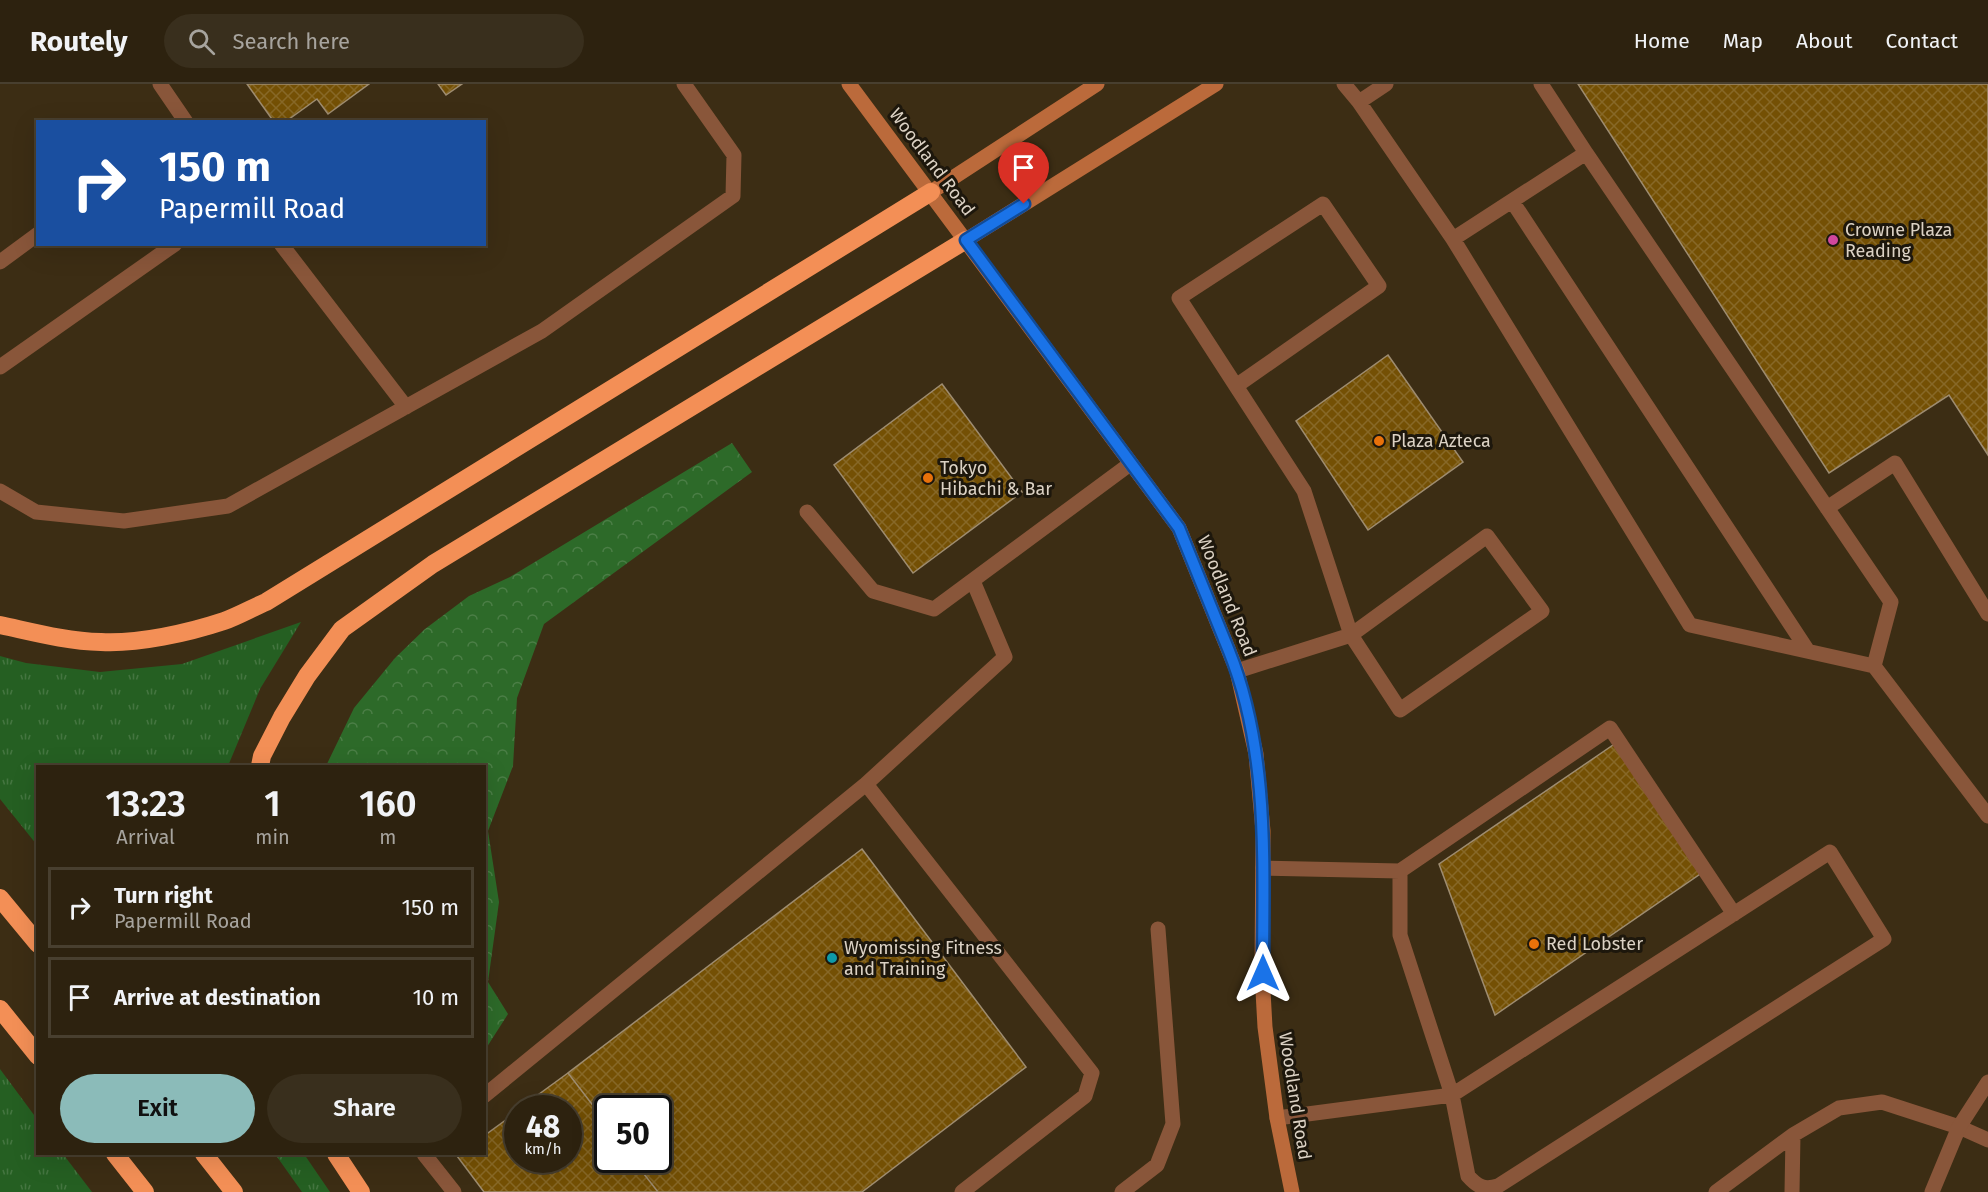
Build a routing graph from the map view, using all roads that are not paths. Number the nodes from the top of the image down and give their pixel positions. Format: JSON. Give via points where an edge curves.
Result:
{"nodes":[{"id":1,"x":160,"y":84,"type":"edge"},
{"id":2,"x":684,"y":84,"type":"edge"},
{"id":3,"x":849,"y":84,"type":"edge"},
{"id":4,"x":1097,"y":84,"type":"edge"},
{"id":5,"x":1216,"y":84,"type":"edge"},
{"id":6,"x":1344,"y":84,"type":"edge"},
{"id":7,"x":1386,"y":84,"type":"edge"},
{"id":8,"x":1541,"y":84,"type":"edge"},
{"id":9,"x":1359,"y":102,"type":"junction"},
{"id":10,"x":185,"y":120,"type":"edge"},
{"id":11,"x":1586,"y":153,"type":"junction"},
{"id":12,"x":931,"y":192,"type":"junction"},
{"id":13,"x":1512,"y":201,"type":"junction"},
{"id":14,"x":36,"y":235,"type":"edge"},
{"id":15,"x":1453,"y":239,"type":"junction"},
{"id":16,"x":966,"y":240,"type":"junction"},
{"id":17,"x":172,"y":246,"type":"edge"},
{"id":18,"x":283,"y":246,"type":"edge"},
{"id":19,"x":0,"y":262,"type":"edge"},
{"id":20,"x":0,"y":367,"type":"edge"},
{"id":21,"x":1236,"y":386,"type":"junction"},
{"id":22,"x":406,"y":407,"type":"junction"},
{"id":23,"x":1130,"y":464,"type":"junction"},
{"id":24,"x":0,"y":491,"type":"edge"},
{"id":25,"x":1827,"y":508,"type":"junction"},
{"id":26,"x":807,"y":512,"type":"dead end"},
{"id":27,"x":973,"y":581,"type":"junction"},
{"id":28,"x":1988,"y":615,"type":"edge"},
{"id":29,"x":0,"y":625,"type":"edge"},
{"id":30,"x":1351,"y":635,"type":"junction"},
{"id":31,"x":1808,"y":651,"type":"junction"},
{"id":32,"x":1875,"y":666,"type":"junction"},
{"id":33,"x":1237,"y":671,"type":"junction"},
{"id":34,"x":260,"y":765,"type":"edge"},
{"id":35,"x":866,"y":784,"type":"junction"},
{"id":36,"x":1988,"y":816,"type":"edge"},
{"id":37,"x":1263,"y":868,"type":"junction"},
{"id":38,"x":1400,"y":871,"type":"junction"},
{"id":39,"x":0,"y":898,"type":"edge"},
{"id":40,"x":1734,"y":914,"type":"junction"},
{"id":41,"x":1158,"y":928,"type":"dead end"},
{"id":42,"x":36,"y":942,"type":"edge"},
{"id":43,"x":0,"y":1009,"type":"edge"},
{"id":44,"x":36,"y":1054,"type":"edge"},
{"id":45,"x":1988,"y":1082,"type":"edge"},
{"id":46,"x":486,"y":1094,"type":"edge"},
{"id":47,"x":1452,"y":1095,"type":"junction"},
{"id":48,"x":1277,"y":1118,"type":"junction"},
{"id":49,"x":1959,"y":1127,"type":"junction"},
{"id":50,"x":1793,"y":1135,"type":"junction"},
{"id":51,"x":1988,"y":1140,"type":"edge"},
{"id":52,"x":116,"y":1155,"type":"edge"},
{"id":53,"x":205,"y":1155,"type":"edge"},
{"id":54,"x":337,"y":1155,"type":"edge"},
{"id":55,"x":425,"y":1155,"type":"edge"},
{"id":56,"x":145,"y":1192,"type":"edge"},
{"id":57,"x":234,"y":1192,"type":"edge"},
{"id":58,"x":361,"y":1192,"type":"edge"},
{"id":59,"x":454,"y":1192,"type":"edge"},
{"id":60,"x":962,"y":1192,"type":"edge"},
{"id":61,"x":1122,"y":1192,"type":"edge"},
{"id":62,"x":1292,"y":1192,"type":"edge"},
{"id":63,"x":1716,"y":1192,"type":"edge"},
{"id":64,"x":1792,"y":1192,"type":"edge"},
{"id":65,"x":1932,"y":1192,"type":"edge"}],
"edges":[{"from":1,"to":10,"type":"street"},
{"from":2,"to":22,"type":"street","via":[[734,155],[733,196],[542,331]]},
{"from":3,"to":12,"type":"main road","name":"Woodland Road"},
{"from":4,"to":12,"type":"main road"},
{"from":5,"to":16,"type":"main road"},
{"from":6,"to":9,"type":"street"},
{"from":7,"to":9,"type":"street"},
{"from":8,"to":11,"type":"street"},
{"from":9,"to":15,"type":"street"},
{"from":11,"to":13,"type":"street"},
{"from":11,"to":25,"type":"street"},
{"from":12,"to":16,"type":"main road","name":"Woodland Road"},
{"from":12,"to":29,"type":"highway","via":[[266,602],[225,621],[138,639],[73,640]]},
{"from":13,"to":15,"type":"street"},
{"from":13,"to":31,"type":"street"},
{"from":14,"to":19,"type":"street"},
{"from":15,"to":31,"type":"street","via":[[1690,626]]},
{"from":16,"to":23,"type":"main road","name":"Woodland Road"},
{"from":16,"to":34,"type":"highway","via":[[433,564],[342,629],[282,717]]},
{"from":17,"to":20,"type":"street"},
{"from":18,"to":22,"type":"street"},
{"from":21,"to":21,"type":"street","via":[[1179,298],[1323,204],[1379,286]]},
{"from":21,"to":30,"type":"street","via":[[1304,491]]},
{"from":22,"to":24,"type":"street","via":[[228,506],[124,520],[36,512]]},
{"from":23,"to":27,"type":"street"},
{"from":23,"to":33,"type":"main road","name":"Woodland Road","via":[[1179,528]]},
{"from":25,"to":28,"type":"street","via":[[1895,463]]},
{"from":25,"to":32,"type":"street","via":[[1891,602]]},
{"from":26,"to":27,"type":"street","via":[[873,591],[934,609]]},
{"from":27,"to":35,"type":"street","via":[[1005,657]]},
{"from":30,"to":30,"type":"street","via":[[1487,536],[1542,611],[1400,710]]},
{"from":30,"to":33,"type":"street"},
{"from":31,"to":32,"type":"street"},
{"from":32,"to":36,"type":"street"},
{"from":33,"to":37,"type":"main road","name":"Woodland Road","via":[[1256,754]]},
{"from":35,"to":46,"type":"street"},
{"from":35,"to":60,"type":"street","via":[[1092,1073],[1085,1096]]},
{"from":37,"to":38,"type":"street"},
{"from":37,"to":48,"type":"main road","name":"Woodland Road","via":[[1264,1016]]},
{"from":38,"to":40,"type":"street","via":[[1610,728]]},
{"from":38,"to":47,"type":"street","via":[[1400,935]]},
{"from":39,"to":42,"type":"highway"},
{"from":40,"to":47,"type":"street"},
{"from":40,"to":47,"type":"street","via":[[1830,852],[1884,939],[1498,1186],[1486,1189],[1468,1176]]},
{"from":41,"to":61,"type":"street","via":[[1173,1124],[1156,1165]]},
{"from":43,"to":44,"type":"highway"},
{"from":45,"to":49,"type":"street"},
{"from":47,"to":48,"type":"street"},
{"from":48,"to":62,"type":"main road","name":"Woodland Road"},
{"from":49,"to":50,"type":"street","via":[[1882,1102],[1839,1108]]},
{"from":49,"to":51,"type":"street"},
{"from":49,"to":65,"type":"street"},
{"from":50,"to":63,"type":"street"},
{"from":50,"to":64,"type":"street"},
{"from":52,"to":56,"type":"highway"},
{"from":53,"to":57,"type":"highway"},
{"from":54,"to":58,"type":"highway"},
{"from":55,"to":59,"type":"street"}]}
